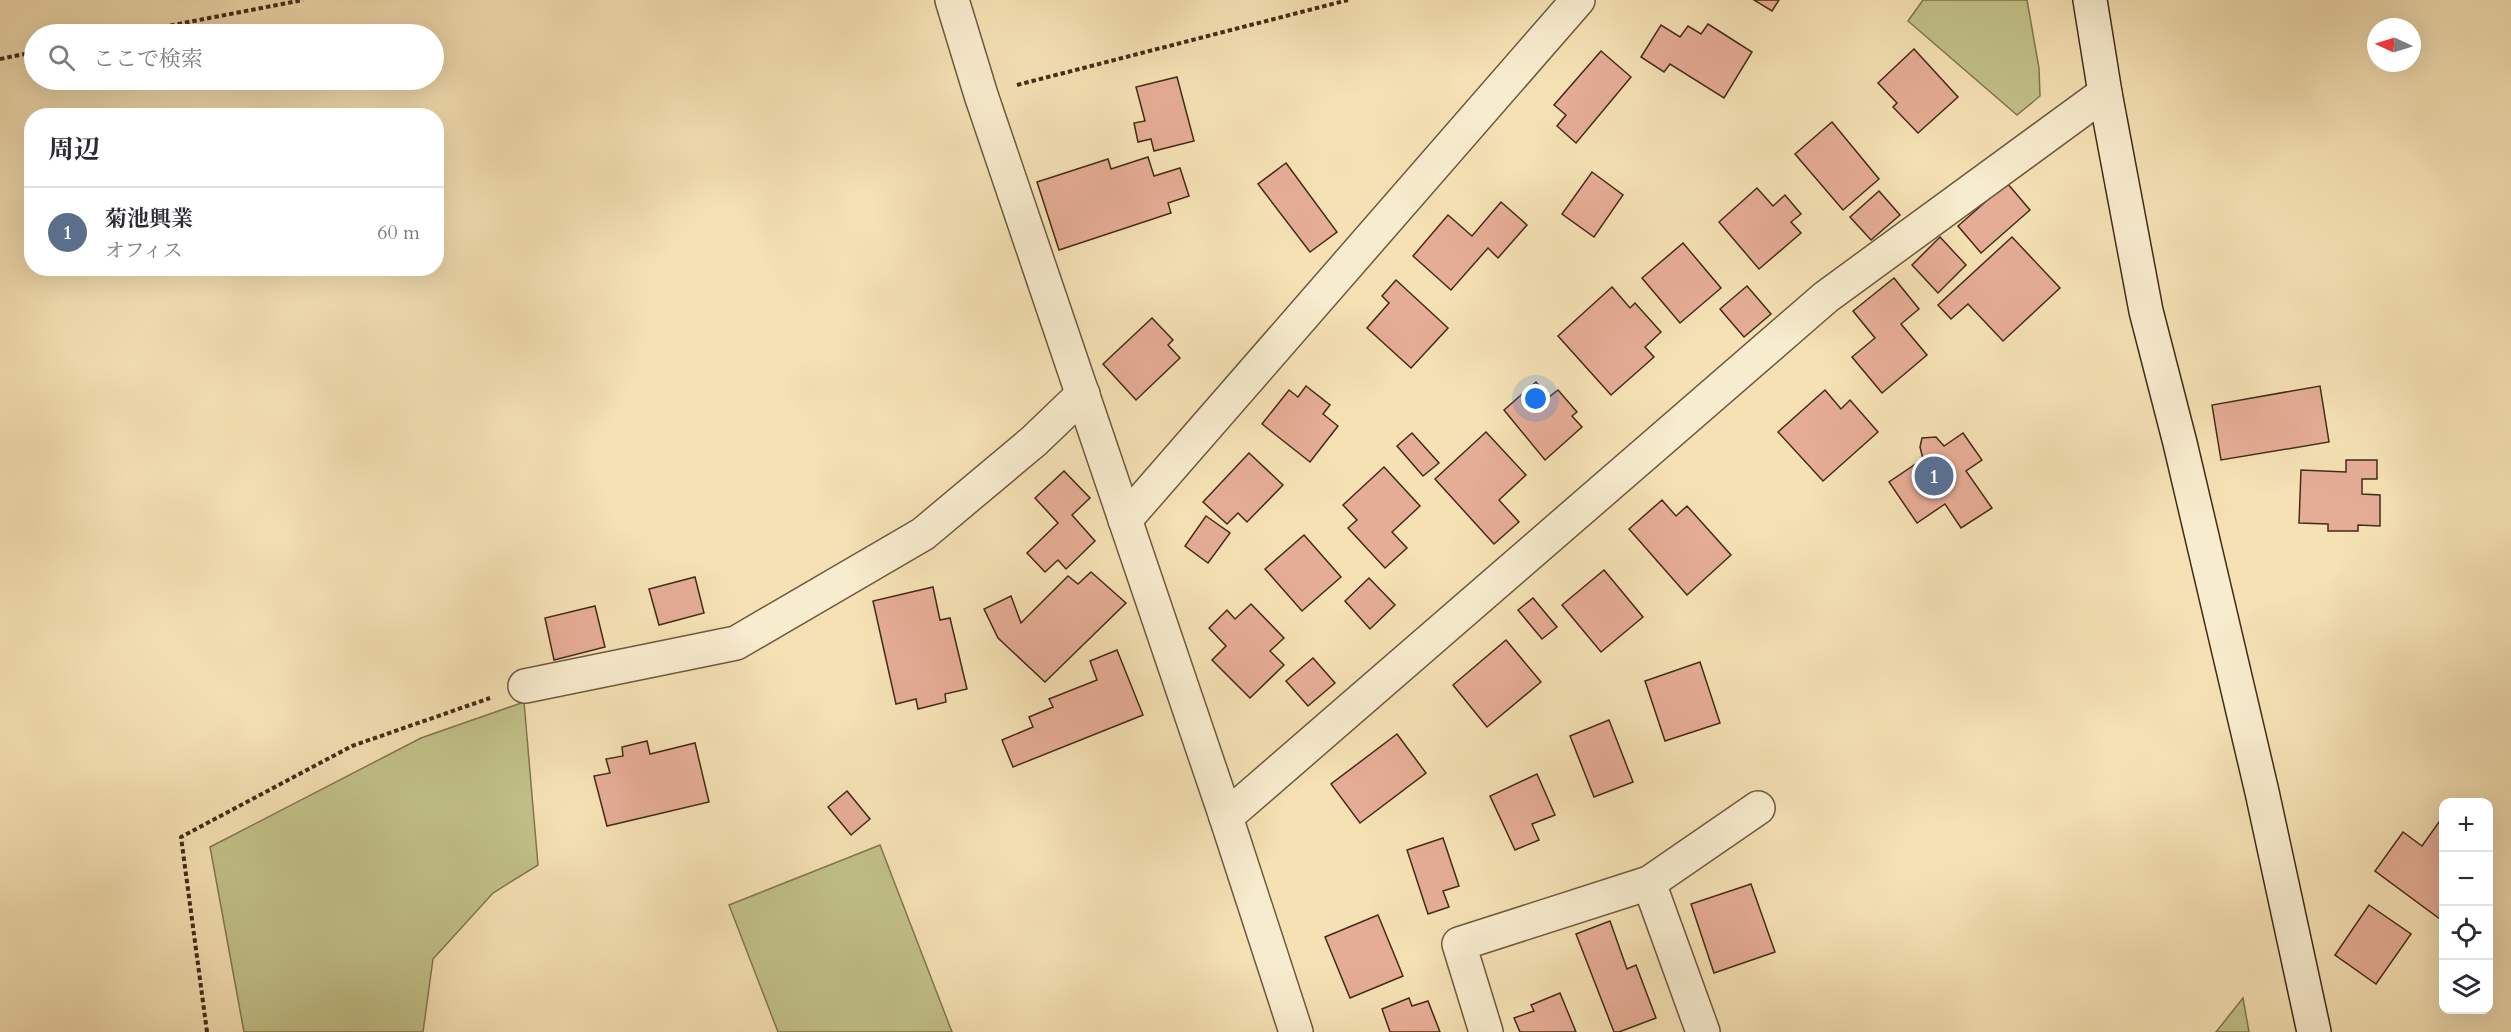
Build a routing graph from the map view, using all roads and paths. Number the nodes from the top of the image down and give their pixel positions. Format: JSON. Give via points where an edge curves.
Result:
{"nodes":[{"id":1,"x":303,"y":0,"type":"edge"},
{"id":2,"x":952,"y":0,"type":"edge"},
{"id":3,"x":1348,"y":0,"type":"edge"},
{"id":4,"x":1578,"y":0,"type":"edge"},
{"id":5,"x":2090,"y":0,"type":"edge"},
{"id":6,"x":178,"y":24,"type":"edge"},
{"id":7,"x":24,"y":54,"type":"edge"},
{"id":8,"x":0,"y":59,"type":"edge"},
{"id":9,"x":2105,"y":93,"type":"junction"},
{"id":10,"x":981,"y":95,"type":"junction"},
{"id":11,"x":1083,"y":394,"type":"junction"},
{"id":12,"x":1125,"y":520,"type":"junction"},
{"id":13,"x":525,"y":686,"type":"joint"},
{"id":14,"x":1758,"y":807,"type":"dead end"},
{"id":15,"x":1226,"y":817,"type":"junction"},
{"id":16,"x":1648,"y":883,"type":"junction"},
{"id":17,"x":207,"y":1032,"type":"edge"},
{"id":18,"x":1296,"y":1032,"type":"edge"},
{"id":19,"x":1486,"y":1032,"type":"edge"},
{"id":20,"x":1703,"y":1032,"type":"edge"},
{"id":21,"x":2314,"y":1032,"type":"edge"}],
"edges":[{"from":1,"to":6,"type":"path"},
{"from":2,"to":10,"type":"street"},
{"from":3,"to":10,"type":"path"},
{"from":4,"to":12,"type":"street"},
{"from":5,"to":9,"type":"street"},
{"from":7,"to":8,"type":"path"},
{"from":9,"to":15,"type":"street","via":[[1826,297]]},
{"from":9,"to":21,"type":"street","via":[[2146,311],[2262,792]]},
{"from":10,"to":11,"type":"street"},
{"from":11,"to":12,"type":"street"},
{"from":11,"to":13,"type":"street","via":[[1034,441],[923,534],[736,643]]},
{"from":12,"to":15,"type":"street"},
{"from":13,"to":17,"type":"path","via":[[352,746],[182,837]]},
{"from":14,"to":16,"type":"street"},
{"from":15,"to":18,"type":"street"},
{"from":16,"to":19,"type":"street","via":[[1459,944]]},
{"from":16,"to":20,"type":"street"}]}
